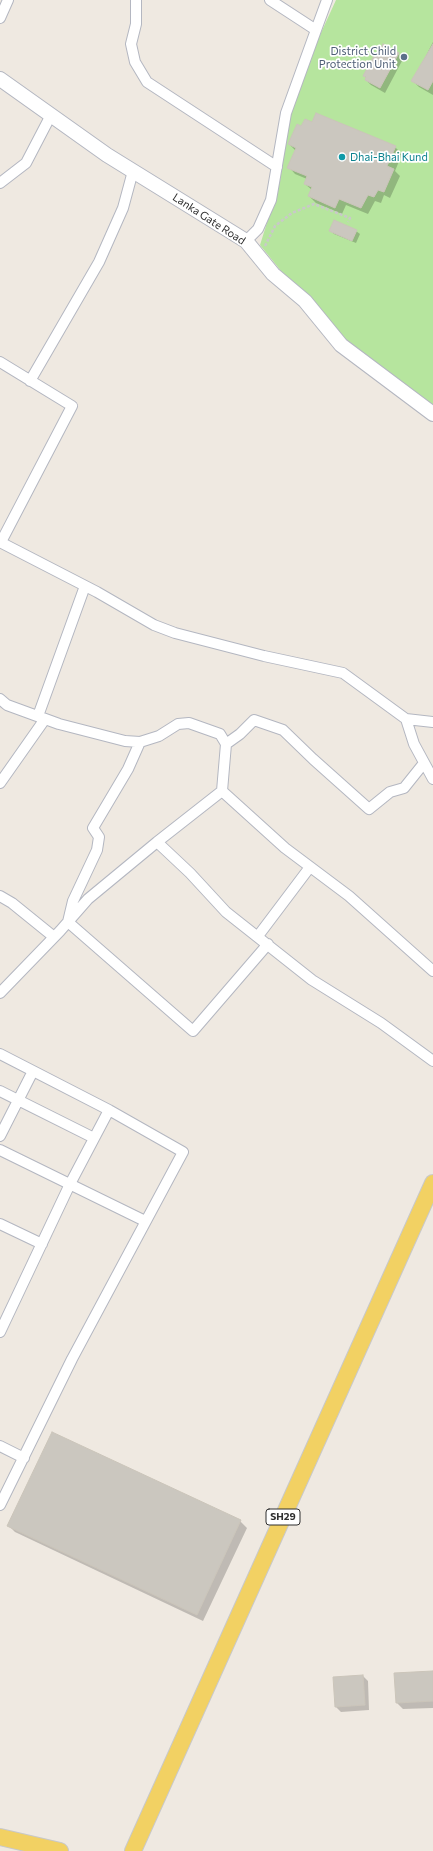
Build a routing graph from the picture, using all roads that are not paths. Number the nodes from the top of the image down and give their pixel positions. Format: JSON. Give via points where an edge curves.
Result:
{"nodes":[{"id":1,"x":8,"y":0,"type":"edge"},
{"id":2,"x":136,"y":0,"type":"edge"},
{"id":3,"x":270,"y":0,"type":"edge"},
{"id":4,"x":327,"y":0,"type":"edge"},
{"id":5,"x":0,"y":18,"type":"edge"},
{"id":6,"x":316,"y":30,"type":"junction"},
{"id":7,"x":0,"y":79,"type":"edge"},
{"id":8,"x":51,"y":115,"type":"junction"},
{"id":9,"x":277,"y":167,"type":"junction"},
{"id":10,"x":133,"y":171,"type":"junction"},
{"id":11,"x":0,"y":183,"type":"edge"},
{"id":12,"x":250,"y":246,"type":"junction"},
{"id":13,"x":0,"y":362,"type":"edge"},
{"id":14,"x":30,"y":380,"type":"junction"},
{"id":15,"x":433,"y":414,"type":"edge"},
{"id":16,"x":0,"y":542,"type":"edge"},
{"id":17,"x":84,"y":586,"type":"junction"},
{"id":18,"x":0,"y":699,"type":"edge"},
{"id":19,"x":41,"y":718,"type":"junction"},
{"id":20,"x":406,"y":720,"type":"junction"},
{"id":21,"x":433,"y":722,"type":"edge"},
{"id":22,"x":140,"y":742,"type":"junction"},
{"id":23,"x":226,"y":744,"type":"junction"},
{"id":24,"x":424,"y":763,"type":"junction"},
{"id":25,"x":433,"y":779,"type":"edge"},
{"id":26,"x":0,"y":783,"type":"edge"},
{"id":27,"x":222,"y":792,"type":"junction"},
{"id":28,"x":157,"y":842,"type":"junction"},
{"id":29,"x":310,"y":867,"type":"junction"},
{"id":30,"x":0,"y":896,"type":"edge"},
{"id":31,"x":68,"y":922,"type":"junction"},
{"id":32,"x":258,"y":936,"type":"junction"},
{"id":33,"x":54,"y":937,"type":"junction"},
{"id":34,"x":268,"y":944,"type":"junction"},
{"id":35,"x":433,"y":971,"type":"edge"},
{"id":36,"x":0,"y":993,"type":"edge"},
{"id":37,"x":0,"y":1054,"type":"edge"},
{"id":38,"x":433,"y":1061,"type":"edge"},
{"id":39,"x":33,"y":1071,"type":"junction"},
{"id":40,"x":0,"y":1091,"type":"edge"},
{"id":41,"x":18,"y":1100,"type":"junction"},
{"id":42,"x":109,"y":1110,"type":"junction"},
{"id":43,"x":0,"y":1136,"type":"edge"},
{"id":44,"x":94,"y":1138,"type":"junction"},
{"id":45,"x":0,"y":1150,"type":"edge"},
{"id":46,"x":433,"y":1183,"type":"edge"},
{"id":47,"x":70,"y":1184,"type":"junction"},
{"id":48,"x":145,"y":1221,"type":"junction"},
{"id":49,"x":0,"y":1224,"type":"edge"},
{"id":50,"x":42,"y":1244,"type":"junction"},
{"id":51,"x":0,"y":1332,"type":"edge"},
{"id":52,"x":0,"y":1446,"type":"edge"},
{"id":53,"x":24,"y":1458,"type":"junction"},
{"id":54,"x":0,"y":1505,"type":"edge"},
{"id":55,"x":0,"y":1838,"type":"edge"},
{"id":56,"x":15,"y":1846,"type":"edge"},
{"id":57,"x":60,"y":1851,"type":"edge"},
{"id":58,"x":134,"y":1851,"type":"edge"}],
"edges":[{"from":1,"to":5,"type":"street"},
{"from":2,"to":9,"type":"street","via":[[136,24],[131,44],[135,62],[147,82]]},
{"from":3,"to":6,"type":"street"},
{"from":4,"to":6,"type":"street"},
{"from":6,"to":9,"type":"street","via":[[286,113]]},
{"from":7,"to":8,"type":"street","name":"Lanka Gate Road"},
{"from":8,"to":10,"type":"street","name":"Lanka Gate Road"},
{"from":8,"to":11,"type":"street","via":[[26,163]]},
{"from":9,"to":12,"type":"street","via":[[271,200]]},
{"from":10,"to":12,"type":"street","name":"Lanka Gate Road"},
{"from":10,"to":14,"type":"street","via":[[123,208],[100,262]]},
{"from":12,"to":15,"type":"street","name":"Lanka Gate Road","via":[[273,274],[305,301],[341,345]]},
{"from":13,"to":14,"type":"street"},
{"from":14,"to":16,"type":"street","via":[[72,406]]},
{"from":16,"to":17,"type":"street"},
{"from":17,"to":19,"type":"street"},
{"from":17,"to":20,"type":"street","via":[[154,626],[264,656],[343,673]]},
{"from":18,"to":19,"type":"street","via":[[7,705]]},
{"from":19,"to":22,"type":"street","via":[[124,741]]},
{"from":19,"to":26,"type":"street"},
{"from":20,"to":21,"type":"street"},
{"from":20,"to":24,"type":"street"},
{"from":22,"to":23,"type":"street","via":[[159,736],[178,724],[189,723],[220,734]]},
{"from":22,"to":31,"type":"street","via":[[128,769],[93,828],[99,837],[97,850],[73,901]]},
{"from":23,"to":24,"type":"street","via":[[254,720],[283,730],[369,808],[390,792],[404,788]]},
{"from":23,"to":27,"type":"street"},
{"from":24,"to":25,"type":"street"},
{"from":27,"to":28,"type":"street"},
{"from":27,"to":29,"type":"street"},
{"from":28,"to":31,"type":"street","via":[[88,899]]},
{"from":28,"to":32,"type":"street","via":[[226,912]]},
{"from":29,"to":32,"type":"street"},
{"from":29,"to":35,"type":"street","via":[[349,896]]},
{"from":30,"to":33,"type":"street"},
{"from":31,"to":33,"type":"street"},
{"from":31,"to":34,"type":"street","via":[[193,1030]]},
{"from":32,"to":34,"type":"street"},
{"from":33,"to":36,"type":"street"},
{"from":34,"to":38,"type":"street","via":[[312,980],[381,1023]]},
{"from":37,"to":39,"type":"street"},
{"from":39,"to":41,"type":"street"},
{"from":39,"to":42,"type":"street"},
{"from":40,"to":41,"type":"street"},
{"from":41,"to":43,"type":"street"},
{"from":41,"to":44,"type":"street"},
{"from":42,"to":44,"type":"street"},
{"from":42,"to":48,"type":"street","via":[[183,1152]]},
{"from":44,"to":47,"type":"street"},
{"from":45,"to":47,"type":"street"},
{"from":46,"to":58,"type":"main road","number":"SH29"},
{"from":47,"to":48,"type":"street"},
{"from":47,"to":50,"type":"street"},
{"from":48,"to":53,"type":"street","via":[[72,1359]]},
{"from":49,"to":50,"type":"street"},
{"from":50,"to":51,"type":"street"},
{"from":52,"to":53,"type":"street"},
{"from":53,"to":54,"type":"street"},
{"from":55,"to":56,"type":"main road"},
{"from":56,"to":57,"type":"main road"}]}
